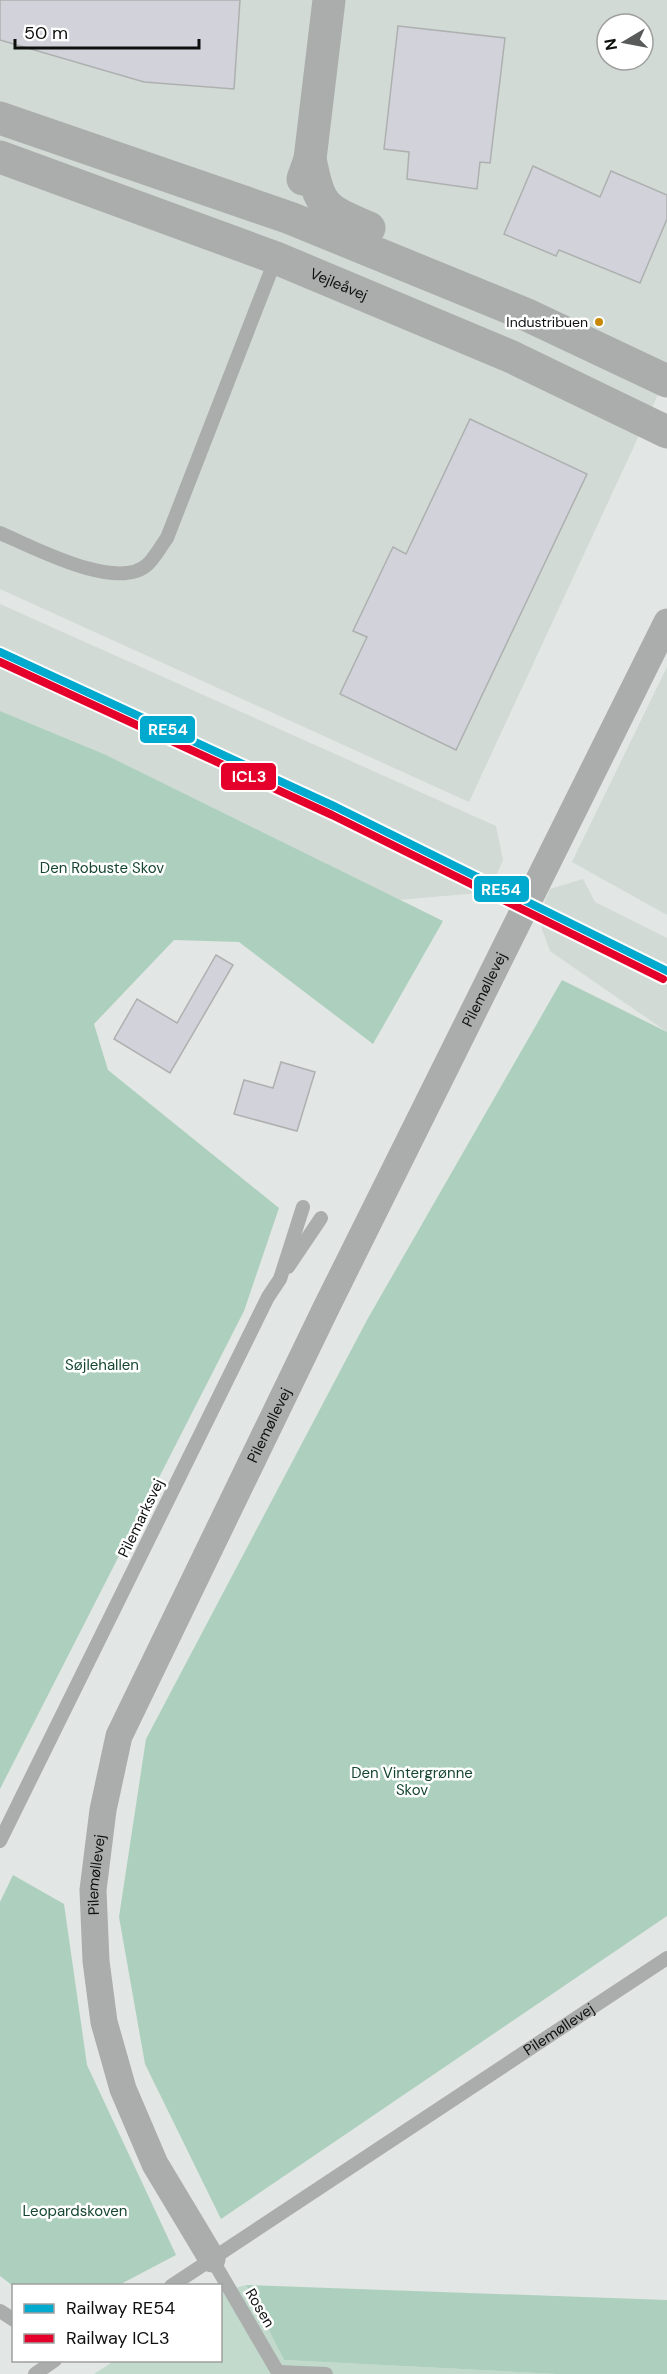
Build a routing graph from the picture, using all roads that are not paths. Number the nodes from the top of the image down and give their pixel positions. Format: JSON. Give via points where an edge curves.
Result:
{"nodes":[{"id":1,"x":328,"y":0,"type":"edge"},
{"id":2,"x":0,"y":118,"type":"edge"},
{"id":3,"x":0,"y":157,"type":"edge"},
{"id":4,"x":310,"y":159,"type":"junction"},
{"id":5,"x":290,"y":218,"type":"junction"},
{"id":6,"x":276,"y":258,"type":"junction"},
{"id":7,"x":525,"y":314,"type":"junction"},
{"id":8,"x":667,"y":381,"type":"edge"},
{"id":9,"x":667,"y":432,"type":"edge"},
{"id":10,"x":0,"y":533,"type":"edge"},
{"id":11,"x":667,"y":622,"type":"edge"},
{"id":12,"x":303,"y":1208,"type":"dead end"},
{"id":13,"x":321,"y":1218,"type":"dead end"},
{"id":14,"x":280,"y":1279,"type":"junction"},
{"id":15,"x":0,"y":1841,"type":"edge"},
{"id":16,"x":667,"y":1958,"type":"edge"},
{"id":17,"x":212,"y":2259,"type":"junction"},
{"id":18,"x":174,"y":2284,"type":"edge"},
{"id":19,"x":53,"y":2362,"type":"edge"},
{"id":20,"x":279,"y":2373,"type":"edge"},
{"id":21,"x":35,"y":2374,"type":"edge"},
{"id":22,"x":326,"y":2374,"type":"edge"}],
"edges":[{"from":1,"to":4,"type":"street"},
{"from":2,"to":5,"type":"street"},
{"from":3,"to":6,"type":"street","name":"Vejleåvej"},
{"from":4,"to":5,"type":"street"},
{"from":4,"to":7,"type":"street","via":[[316,190],[331,212],[480,277]]},
{"from":5,"to":6,"type":"street"},
{"from":5,"to":7,"type":"street"},
{"from":6,"to":9,"type":"street","name":"Vejleåvej","via":[[512,357]]},
{"from":6,"to":10,"type":"lane","via":[[167,538],[147,566],[122,575],[91,571]]},
{"from":7,"to":8,"type":"street"},
{"from":11,"to":17,"type":"street","name":"Pilemøllevej","via":[[327,1306],[119,1736],[93,1890],[104,2022],[123,2089],[155,2164]]},
{"from":12,"to":14,"type":"lane","name":"Pilemarksvej"},
{"from":13,"to":14,"type":"lane"},
{"from":14,"to":15,"type":"lane","name":"Pilemarksvej"},
{"from":16,"to":17,"type":"lane","name":"Pilemøllevej"},
{"from":17,"to":18,"type":"lane","name":"Pilemøllevej"},
{"from":17,"to":20,"type":"lane","name":"Rosen"},
{"from":19,"to":21,"type":"lane"},
{"from":20,"to":22,"type":"lane"}]}
